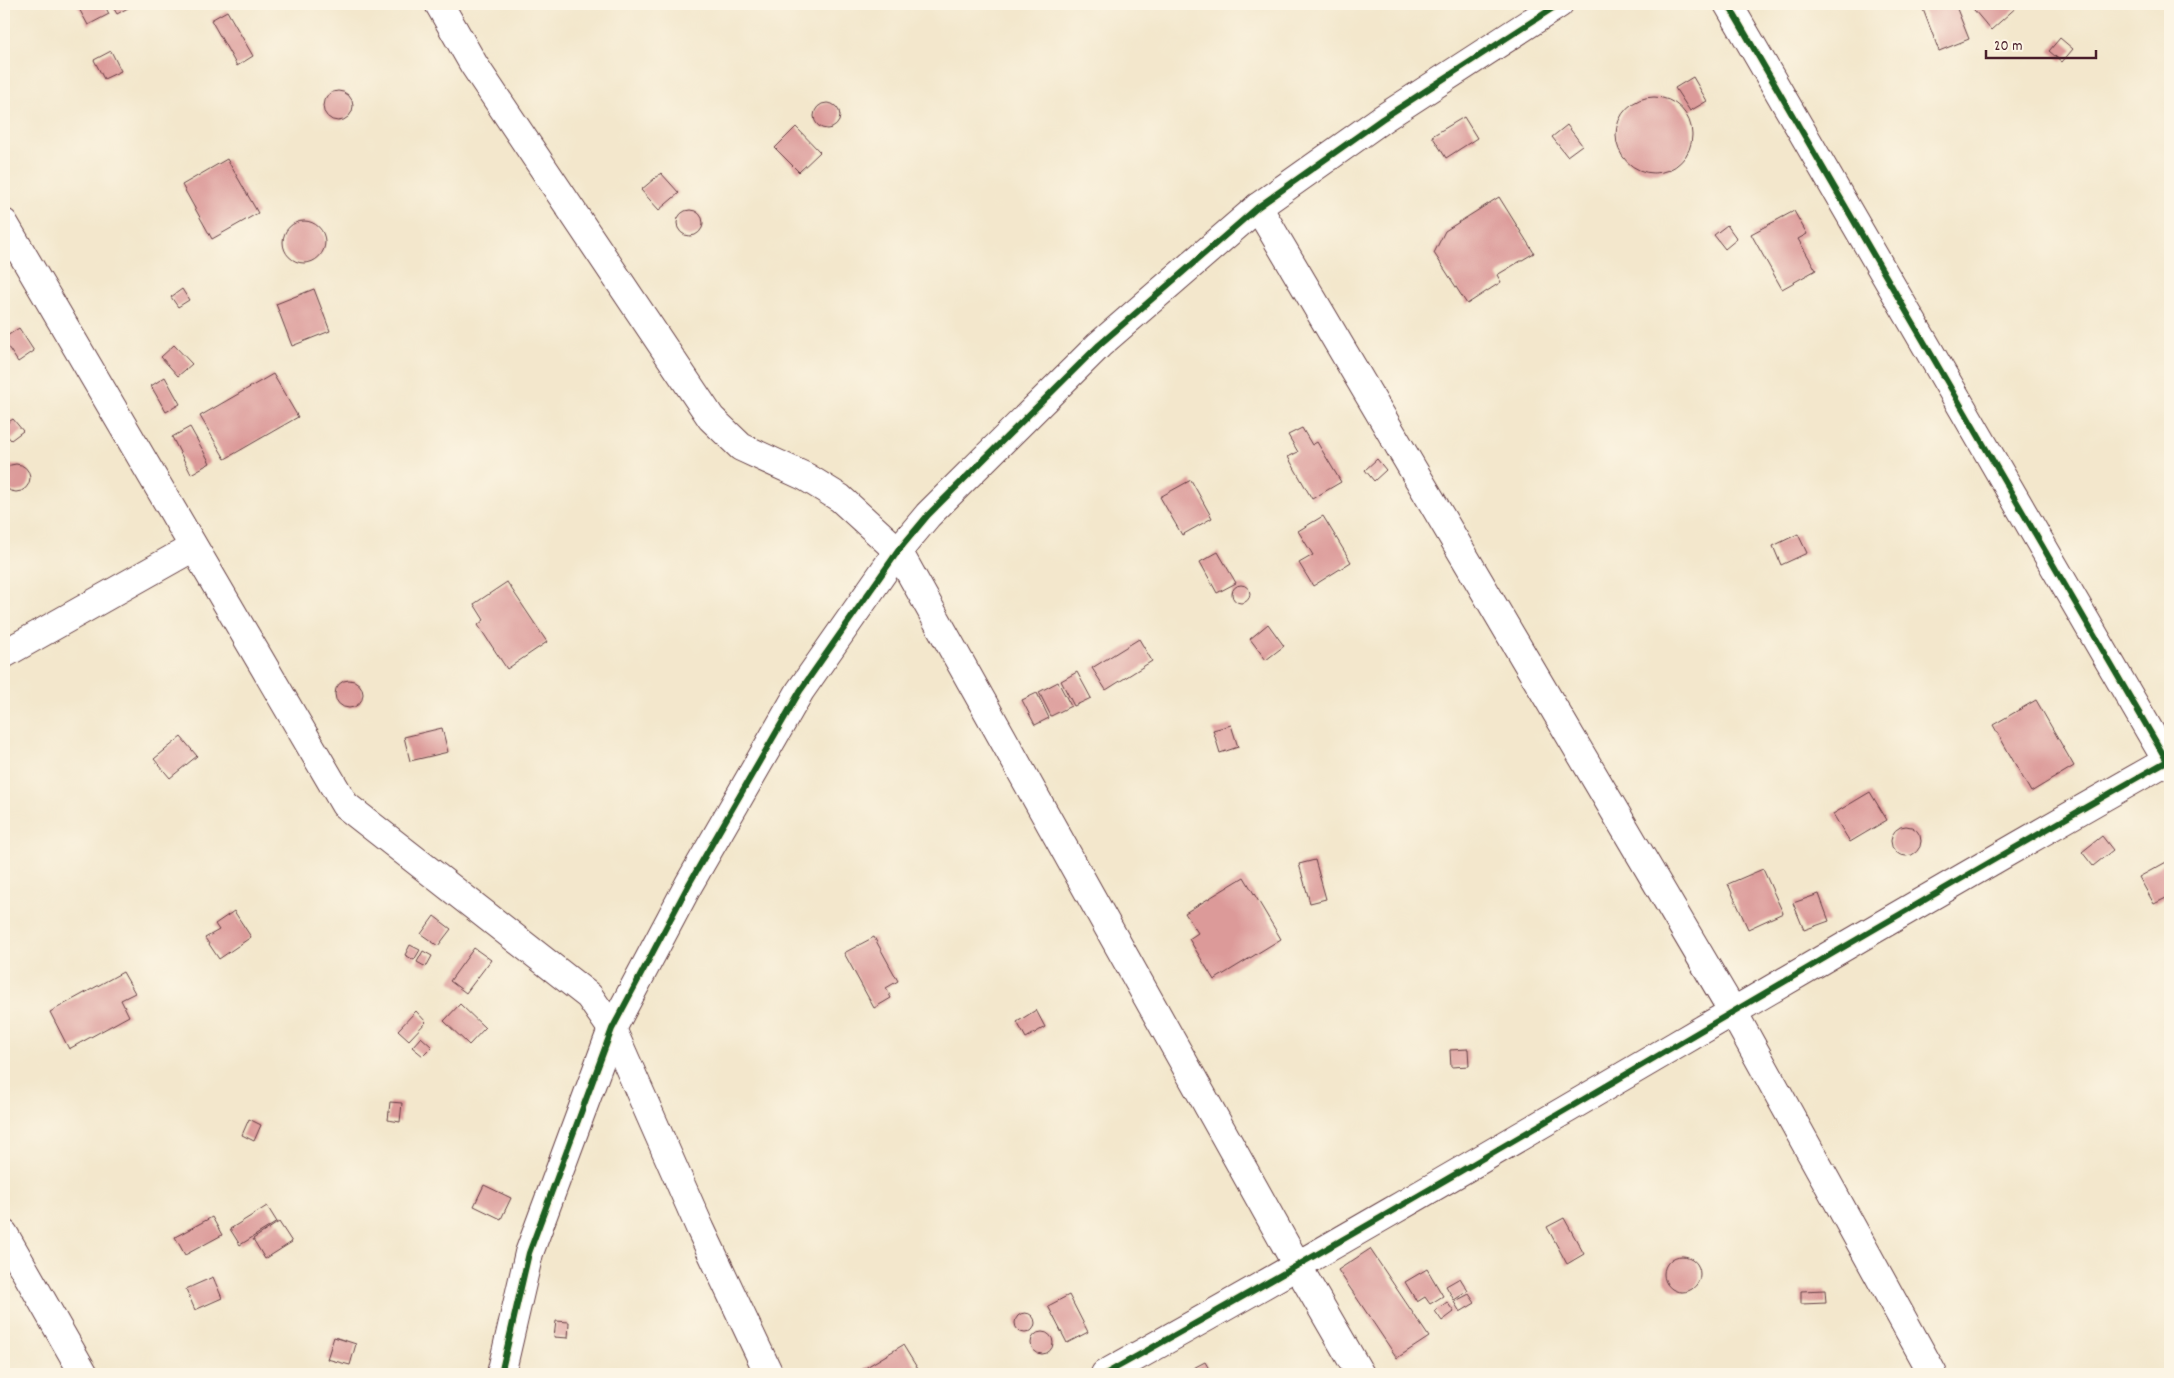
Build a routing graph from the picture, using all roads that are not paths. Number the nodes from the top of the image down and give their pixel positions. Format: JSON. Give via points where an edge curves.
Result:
{"nodes":[{"id":1,"x":439,"y":4,"type":"edge"},
{"id":2,"x":1559,"y":4,"type":"edge"},
{"id":3,"x":1728,"y":4,"type":"edge"},
{"id":4,"x":1258,"y":207,"type":"junction"},
{"id":5,"x":4,"y":223,"type":"edge"},
{"id":6,"x":192,"y":548,"type":"junction"},
{"id":7,"x":898,"y":551,"type":"junction"},
{"id":8,"x":4,"y":654,"type":"edge"},
{"id":9,"x":2168,"y":760,"type":"edge"},
{"id":10,"x":1732,"y":1010,"type":"junction"},
{"id":11,"x":612,"y":1029,"type":"junction"},
{"id":12,"x":4,"y":1234,"type":"edge"},
{"id":13,"x":1298,"y":1267,"type":"junction"},
{"id":14,"x":84,"y":1374,"type":"edge"},
{"id":15,"x":502,"y":1374,"type":"edge"},
{"id":16,"x":769,"y":1374,"type":"edge"},
{"id":17,"x":1104,"y":1374,"type":"edge"},
{"id":18,"x":1360,"y":1374,"type":"edge"},
{"id":19,"x":1933,"y":1374,"type":"edge"}],
"edges":[{"from":1,"to":7,"type":"street","via":[[474,65],[711,418],[740,447],[806,477],[840,498]]},
{"from":2,"to":4,"type":"street","via":[[1382,119]]},
{"from":3,"to":9,"type":"street"},
{"from":4,"to":7,"type":"street","via":[[1099,345],[928,515]]},
{"from":4,"to":10,"type":"street"},
{"from":5,"to":6,"type":"street"},
{"from":6,"to":8,"type":"street"},
{"from":6,"to":11,"type":"street","via":[[345,805],[589,996]]},
{"from":7,"to":11,"type":"street","via":[[800,691],[688,884]]},
{"from":7,"to":13,"type":"street"},
{"from":9,"to":10,"type":"street"},
{"from":10,"to":13,"type":"street"},
{"from":10,"to":19,"type":"street"},
{"from":11,"to":15,"type":"street","via":[[529,1253]]},
{"from":11,"to":16,"type":"street"},
{"from":12,"to":14,"type":"street"},
{"from":13,"to":17,"type":"street"},
{"from":13,"to":18,"type":"street"}]}
